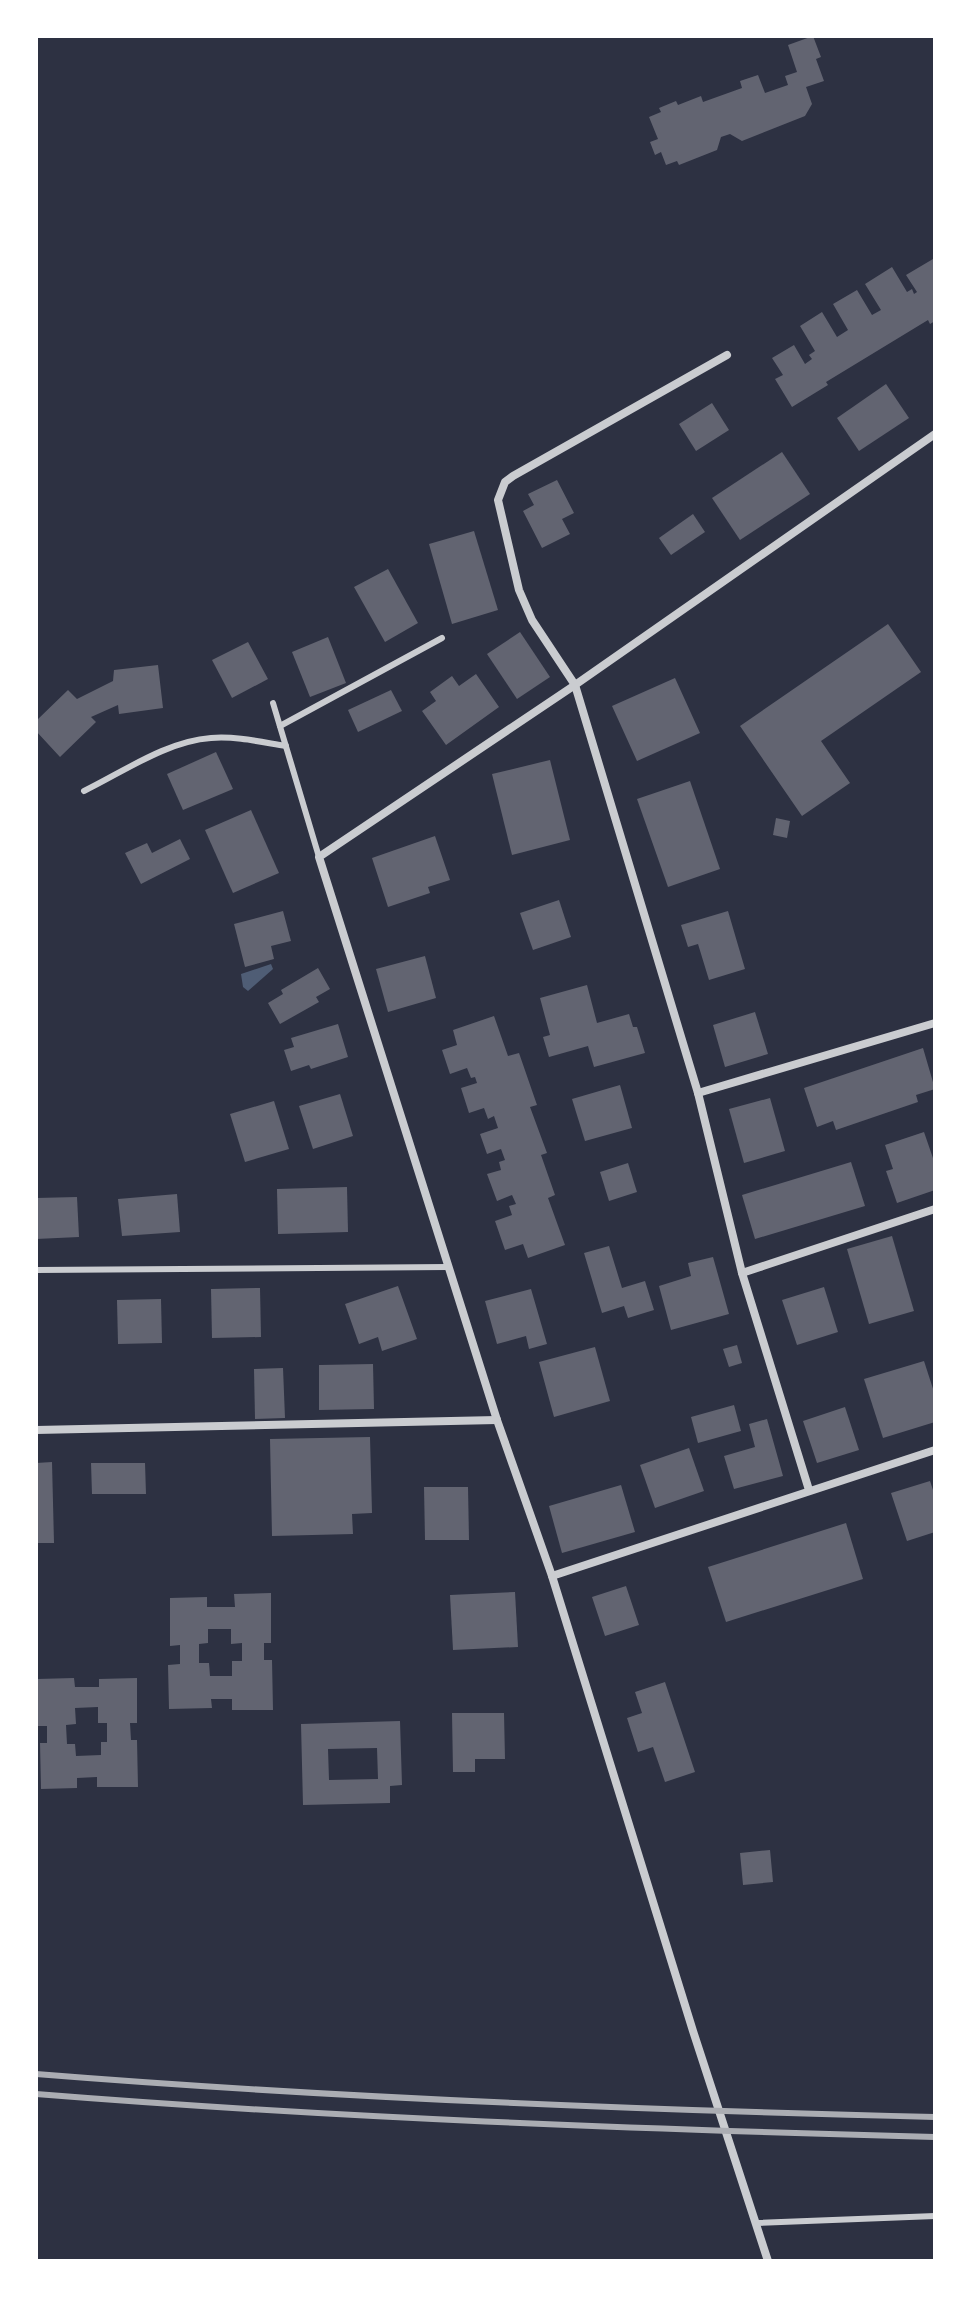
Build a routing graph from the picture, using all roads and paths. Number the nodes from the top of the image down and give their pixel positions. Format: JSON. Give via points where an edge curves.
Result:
{"nodes":[{"id":1,"x":727,"y":355,"type":"dead end"},
{"id":2,"x":935,"y":434,"type":"edge"},
{"id":3,"x":442,"y":638,"type":"dead end"},
{"id":4,"x":575,"y":685,"type":"junction"},
{"id":5,"x":273,"y":703,"type":"dead end"},
{"id":6,"x":280,"y":726,"type":"junction"},
{"id":7,"x":286,"y":746,"type":"junction"},
{"id":8,"x":84,"y":791,"type":"dead end"},
{"id":9,"x":319,"y":857,"type":"junction"},
{"id":10,"x":935,"y":1023,"type":"edge"},
{"id":11,"x":698,"y":1093,"type":"junction"},
{"id":12,"x":935,"y":1209,"type":"edge"},
{"id":13,"x":448,"y":1267,"type":"junction"},
{"id":14,"x":36,"y":1270,"type":"edge"},
{"id":15,"x":742,"y":1273,"type":"junction"},
{"id":16,"x":497,"y":1420,"type":"junction"},
{"id":17,"x":36,"y":1430,"type":"edge"},
{"id":18,"x":935,"y":1450,"type":"edge"},
{"id":19,"x":809,"y":1490,"type":"junction"},
{"id":20,"x":552,"y":1576,"type":"junction"},
{"id":21,"x":935,"y":2216,"type":"edge"},
{"id":22,"x":756,"y":2223,"type":"junction"},
{"id":23,"x":768,"y":2261,"type":"edge"}],
"edges":[{"from":1,"to":4,"type":"street","via":[[513,476],[500,491],[498,511],[519,590],[532,620]]},
{"from":2,"to":4,"type":"street"},
{"from":3,"to":6,"type":"lane"},
{"from":4,"to":9,"type":"street"},
{"from":4,"to":11,"type":"street"},
{"from":5,"to":6,"type":"lane"},
{"from":6,"to":7,"type":"lane"},
{"from":7,"to":8,"type":"lane","via":[[235,738],[193,741]]},
{"from":7,"to":9,"type":"lane"},
{"from":9,"to":13,"type":"street"},
{"from":10,"to":11,"type":"street"},
{"from":11,"to":15,"type":"street"},
{"from":12,"to":15,"type":"street"},
{"from":13,"to":14,"type":"lane"},
{"from":13,"to":16,"type":"street"},
{"from":15,"to":19,"type":"street"},
{"from":16,"to":17,"type":"street"},
{"from":16,"to":20,"type":"street"},
{"from":18,"to":19,"type":"street"},
{"from":19,"to":20,"type":"street"},
{"from":20,"to":22,"type":"street"},
{"from":21,"to":22,"type":"lane"},
{"from":22,"to":23,"type":"street"}]}
